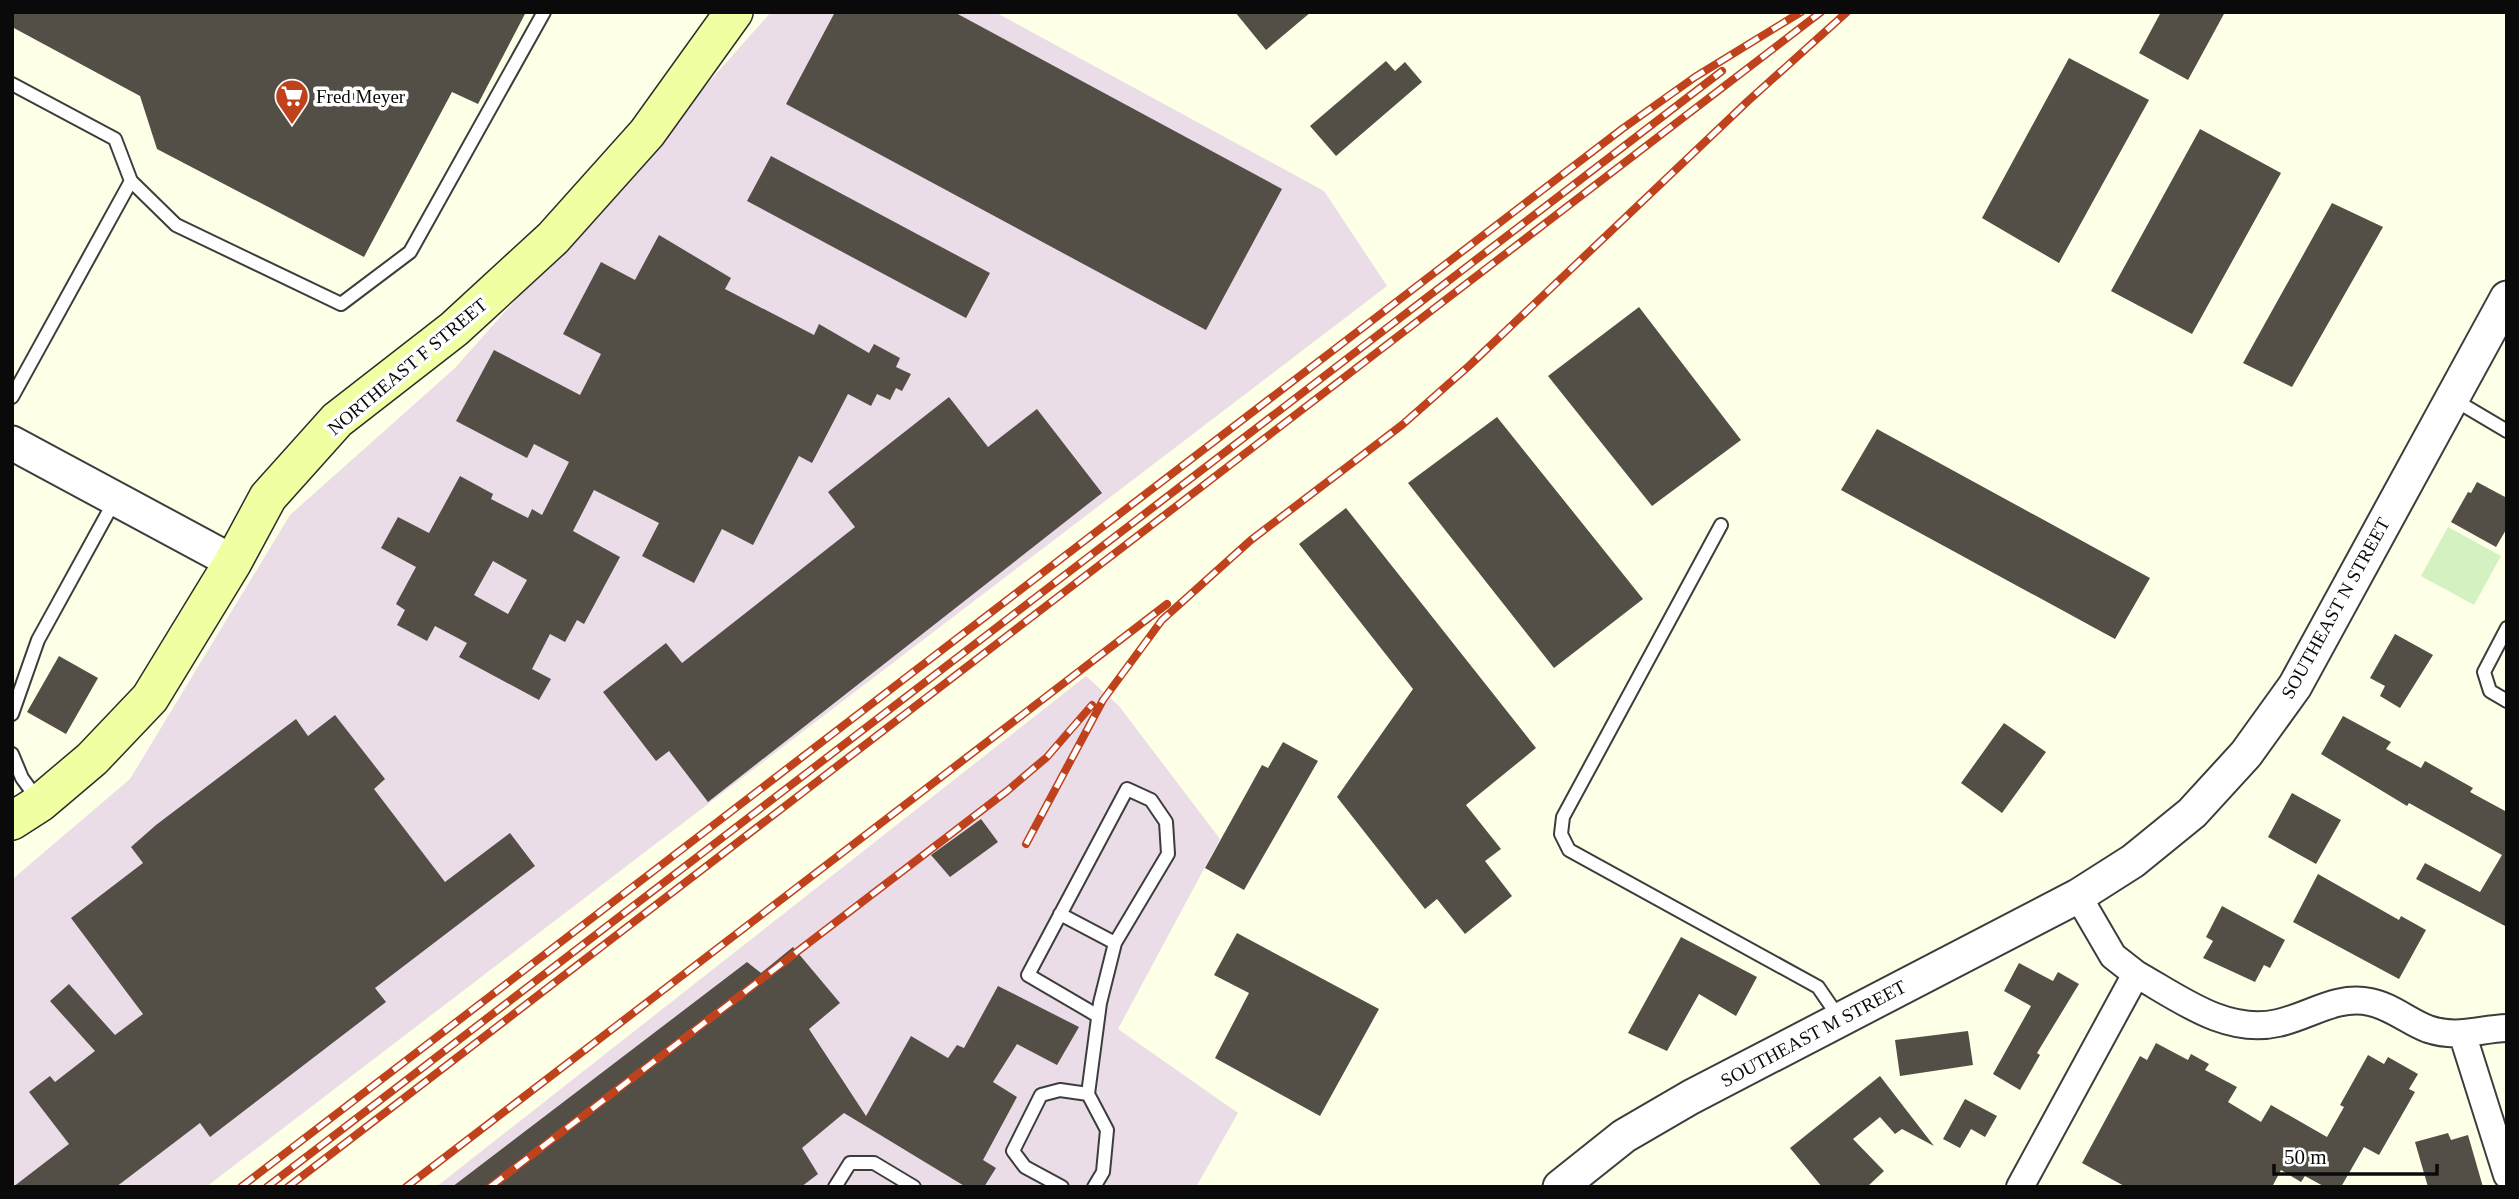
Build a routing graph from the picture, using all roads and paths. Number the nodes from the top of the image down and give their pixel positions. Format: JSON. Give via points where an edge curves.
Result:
{"nodes":[{"id":1,"x":544,"y":12,"type":"edge"},
{"id":2,"x":734,"y":12,"type":"edge"},
{"id":3,"x":12,"y":85,"type":"edge"},
{"id":4,"x":131,"y":181,"type":"junction"},
{"id":5,"x":2507,"y":298,"type":"edge"},
{"id":6,"x":12,"y":397,"type":"edge"},
{"id":7,"x":2451,"y":398,"type":"junction"},
{"id":8,"x":2507,"y":431,"type":"edge"},
{"id":9,"x":12,"y":443,"type":"edge"},
{"id":10,"x":116,"y":499,"type":"junction"},
{"id":11,"x":1721,"y":525,"type":"dead end"},
{"id":12,"x":233,"y":562,"type":"junction"},
{"id":13,"x":2507,"y":628,"type":"edge"},
{"id":14,"x":2507,"y":701,"type":"edge"},
{"id":15,"x":12,"y":714,"type":"edge"},
{"id":16,"x":12,"y":754,"type":"edge"},
{"id":17,"x":26,"y":812,"type":"edge"},
{"id":18,"x":2078,"y":896,"type":"junction"},
{"id":19,"x":1060,"y":914,"type":"junction"},
{"id":20,"x":1115,"y":943,"type":"junction"},
{"id":21,"x":2136,"y":975,"type":"junction"},
{"id":22,"x":1098,"y":1016,"type":"junction"},
{"id":23,"x":1840,"y":1019,"type":"junction"},
{"id":24,"x":2507,"y":1028,"type":"edge"},
{"id":25,"x":2463,"y":1036,"type":"junction"},
{"id":26,"x":1088,"y":1094,"type":"junction"},
{"id":27,"x":2507,"y":1175,"type":"edge"},
{"id":28,"x":835,"y":1187,"type":"edge"},
{"id":29,"x":914,"y":1187,"type":"edge"},
{"id":30,"x":1062,"y":1187,"type":"edge"},
{"id":31,"x":1094,"y":1187,"type":"edge"},
{"id":32,"x":1560,"y":1187,"type":"edge"},
{"id":33,"x":2020,"y":1187,"type":"edge"}],
"edges":[{"from":1,"to":4,"type":"lane","via":[[410,252],[341,304],[176,225]]},
{"from":2,"to":12,"type":"main road","name":"NORTHEAST F STREET","via":[[648,133],[553,238],[454,329],[337,420],[268,497]]},
{"from":3,"to":4,"type":"lane","via":[[115,139]]},
{"from":4,"to":6,"type":"lane"},
{"from":5,"to":7,"type":"street","name":"SOUTHEAST N STREET"},
{"from":7,"to":8,"type":"lane"},
{"from":7,"to":18,"type":"street","name":"SOUTHEAST N STREET","via":[[2295,686],[2246,754],[2192,813],[2133,861]]},
{"from":9,"to":10,"type":"street"},
{"from":10,"to":12,"type":"street"},
{"from":10,"to":15,"type":"lane","via":[[38,640]]},
{"from":11,"to":23,"type":"lane","via":[[1563,817],[1561,834],[1569,850],[1818,987]]},
{"from":12,"to":17,"type":"main road","name":"NORTHEAST F STREET","via":[[150,698],[92,759]]},
{"from":13,"to":14,"type":"lane","via":[[2484,672],[2490,691]]},
{"from":16,"to":17,"type":"lane","via":[[22,778]]},
{"from":18,"to":21,"type":"street","via":[[2113,956]]},
{"from":18,"to":23,"type":"street","name":"SOUTHEAST M STREET"},
{"from":19,"to":20,"type":"lane"},
{"from":19,"to":20,"type":"lane","via":[[1127,789],[1152,800],[1166,822],[1168,854]]},
{"from":19,"to":22,"type":"lane","via":[[1028,975]]},
{"from":20,"to":22,"type":"lane"},
{"from":21,"to":25,"type":"street","via":[[2207,1014],[2234,1023],[2279,1023],[2321,1006],[2371,1002],[2428,1029]]},
{"from":21,"to":33,"type":"street"},
{"from":22,"to":26,"type":"lane"},
{"from":23,"to":32,"type":"street","name":"SOUTHEAST M STREET","via":[[1624,1136]]},
{"from":24,"to":25,"type":"street"},
{"from":25,"to":27,"type":"street"},
{"from":26,"to":30,"type":"lane","via":[[1060,1090],[1041,1095],[1013,1150],[1025,1167]]},
{"from":26,"to":31,"type":"lane","via":[[1107,1130],[1103,1172]]},
{"from":28,"to":29,"type":"lane","via":[[850,1163],[874,1163]]}]}
